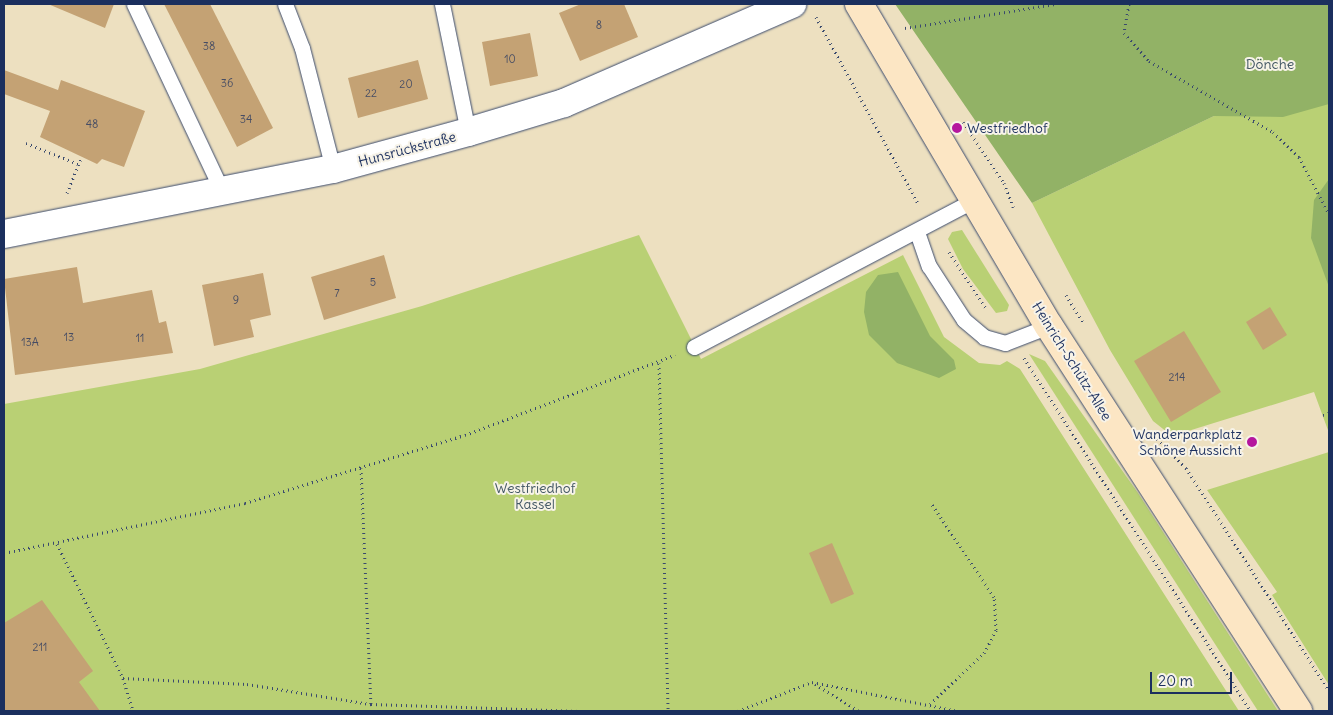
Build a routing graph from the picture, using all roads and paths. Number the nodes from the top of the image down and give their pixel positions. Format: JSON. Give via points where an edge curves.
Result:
{"nodes":[{"id":1,"x":134,"y":4,"type":"edge"},
{"id":2,"x":284,"y":4,"type":"edge"},
{"id":3,"x":442,"y":4,"type":"edge"},
{"id":4,"x":792,"y":4,"type":"edge"},
{"id":5,"x":859,"y":4,"type":"edge"},
{"id":6,"x":1055,"y":4,"type":"edge"},
{"id":7,"x":1129,"y":4,"type":"edge"},
{"id":8,"x":901,"y":22,"type":"dead end"},
{"id":9,"x":905,"y":28,"type":"junction"},
{"id":10,"x":910,"y":36,"type":"dead end"},
{"id":11,"x":962,"y":120,"type":"dead end"},
{"id":12,"x":468,"y":132,"type":"junction"},
{"id":13,"x":26,"y":143,"type":"dead end"},
{"id":14,"x":80,"y":158,"type":"dead end"},
{"id":15,"x":78,"y":164,"type":"junction"},
{"id":16,"x":332,"y":170,"type":"junction"},
{"id":17,"x":223,"y":193,"type":"junction"},
{"id":18,"x":972,"y":201,"type":"junction"},
{"id":19,"x":1016,"y":214,"type":"dead end"},
{"id":20,"x":1329,"y":214,"type":"edge"},
{"id":21,"x":72,"y":221,"type":"junction"},
{"id":22,"x":917,"y":232,"type":"junction"},
{"id":23,"x":4,"y":234,"type":"edge"},
{"id":24,"x":1062,"y":288,"type":"dead end"},
{"id":25,"x":1049,"y":326,"type":"junction"},
{"id":26,"x":1087,"y":330,"type":"dead end"},
{"id":27,"x":694,"y":347,"type":"joint"},
{"id":28,"x":659,"y":363,"type":"junction"},
{"id":29,"x":1329,"y":413,"type":"edge"},
{"id":30,"x":1323,"y":415,"type":"dead end"},
{"id":31,"x":1153,"y":436,"type":"dead end"},
{"id":32,"x":362,"y":468,"type":"junction"},
{"id":33,"x":931,"y":502,"type":"dead end"},
{"id":34,"x":57,"y":544,"type":"junction"},
{"id":35,"x":4,"y":553,"type":"edge"},
{"id":36,"x":123,"y":678,"type":"junction"},
{"id":37,"x":812,"y":682,"type":"junction"},
{"id":38,"x":1329,"y":691,"type":"edge"},
{"id":39,"x":371,"y":704,"type":"junction"},
{"id":40,"x":930,"y":704,"type":"junction"},
{"id":41,"x":133,"y":711,"type":"edge"},
{"id":42,"x":579,"y":711,"type":"edge"},
{"id":43,"x":668,"y":711,"type":"edge"},
{"id":44,"x":738,"y":711,"type":"edge"},
{"id":45,"x":859,"y":711,"type":"edge"},
{"id":46,"x":959,"y":711,"type":"edge"},
{"id":47,"x":1298,"y":711,"type":"edge"}],
"edges":[{"from":1,"to":17,"type":"lane"},
{"from":2,"to":16,"type":"lane","via":[[302,48]]},
{"from":3,"to":12,"type":"lane"},
{"from":4,"to":12,"type":"street","name":"Hunsrückstraße","via":[[564,103]]},
{"from":5,"to":18,"type":"main road","name":"Heinrich-Schütz-Allee"},
{"from":6,"to":9,"type":"path"},
{"from":7,"to":20,"type":"path","via":[[1124,33],[1149,61],[1274,132],[1300,157]]},
{"from":8,"to":9,"type":"path"},
{"from":9,"to":10,"type":"path"},
{"from":11,"to":19,"type":"path","via":[[1004,183]]},
{"from":12,"to":16,"type":"street","name":"Hunsrückstraße"},
{"from":13,"to":15,"type":"path"},
{"from":14,"to":15,"type":"path"},
{"from":15,"to":21,"type":"path","via":[[67,193]]},
{"from":16,"to":17,"type":"street","name":"Hunsrückstraße"},
{"from":17,"to":21,"type":"street","name":"Hunsrückstraße"},
{"from":18,"to":22,"type":"lane"},
{"from":18,"to":25,"type":"main road","name":"Heinrich-Schütz-Allee"},
{"from":21,"to":23,"type":"street","name":"Hunsrückstraße"},
{"from":22,"to":25,"type":"lane","via":[[929,266],[964,320],[984,338],[1005,343]]},
{"from":22,"to":27,"type":"lane"},
{"from":24,"to":26,"type":"path"},
{"from":25,"to":47,"type":"main road","name":"Heinrich-Schütz-Allee"},
{"from":27,"to":28,"type":"path"},
{"from":28,"to":32,"type":"path","via":[[465,435]]},
{"from":28,"to":43,"type":"path"},
{"from":29,"to":30,"type":"path"},
{"from":31,"to":38,"type":"path","via":[[1172,449],[1186,468]]},
{"from":32,"to":34,"type":"path","via":[[245,503]]},
{"from":32,"to":39,"type":"path"},
{"from":33,"to":40,"type":"path","via":[[994,597],[996,630],[984,652]]},
{"from":34,"to":35,"type":"path"},
{"from":34,"to":36,"type":"path"},
{"from":36,"to":39,"type":"path","via":[[247,684]]},
{"from":36,"to":41,"type":"path"},
{"from":37,"to":40,"type":"path"},
{"from":37,"to":44,"type":"path"},
{"from":37,"to":45,"type":"path"},
{"from":39,"to":42,"type":"path"},
{"from":40,"to":46,"type":"path"}]}
